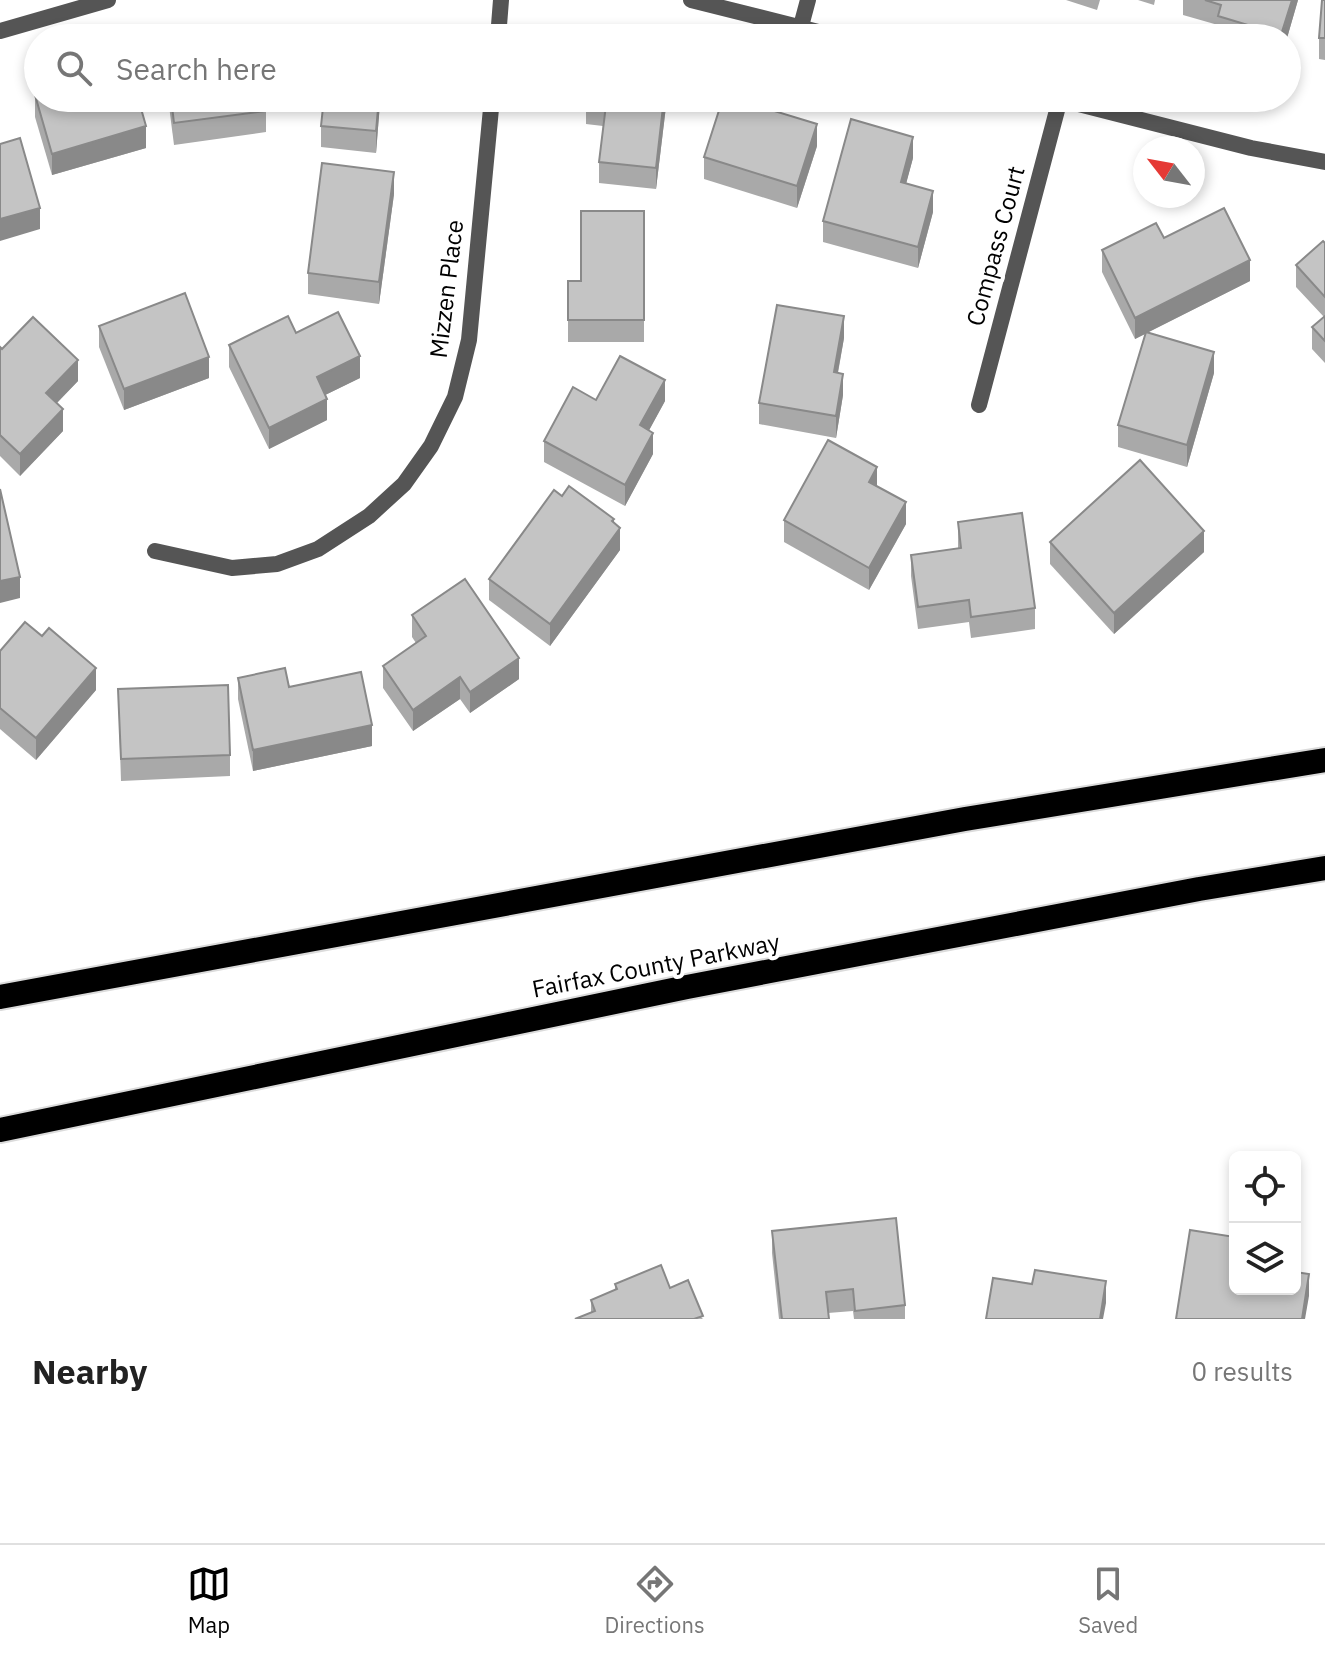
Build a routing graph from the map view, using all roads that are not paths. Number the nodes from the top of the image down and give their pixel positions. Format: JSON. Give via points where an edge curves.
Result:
{"nodes":[{"id":1,"x":108,"y":0,"type":"edge"},
{"id":2,"x":501,"y":0,"type":"edge"},
{"id":3,"x":691,"y":0,"type":"edge"},
{"id":4,"x":808,"y":0,"type":"edge"},
{"id":5,"x":24,"y":24,"type":"edge"},
{"id":6,"x":24,"y":24,"type":"edge"},
{"id":7,"x":499,"y":24,"type":"edge"},
{"id":8,"x":793,"y":24,"type":"edge"},
{"id":9,"x":802,"y":24,"type":"edge"},
{"id":10,"x":0,"y":31,"type":"edge"},
{"id":11,"x":491,"y":112,"type":"edge"},
{"id":12,"x":1055,"y":112,"type":"edge"},
{"id":13,"x":1109,"y":112,"type":"edge"},
{"id":14,"x":1325,"y":162,"type":"edge"},
{"id":15,"x":979,"y":405,"type":"dead end"},
{"id":16,"x":155,"y":551,"type":"dead end"},
{"id":17,"x":1325,"y":760,"type":"edge"},
{"id":18,"x":1325,"y":868,"type":"edge"},
{"id":19,"x":0,"y":997,"type":"edge"},
{"id":20,"x":0,"y":1130,"type":"edge"}],
"edges":[{"from":1,"to":5,"type":"street"},
{"from":2,"to":7,"type":"street"},
{"from":3,"to":8,"type":"street"},
{"from":4,"to":9,"type":"street"},
{"from":6,"to":10,"type":"street"},
{"from":11,"to":16,"type":"street","name":"Mizzen Place","via":[[469,340],[455,397],[431,446],[404,484],[344,533],[277,564],[232,568]]},
{"from":12,"to":15,"type":"street","name":"Compass Court"},
{"from":13,"to":14,"type":"street"},
{"from":17,"to":19,"type":"highway","via":[[965,819]]},
{"from":18,"to":20,"type":"highway","name":"Fairfax County Parkway","via":[[687,987]]}]}
